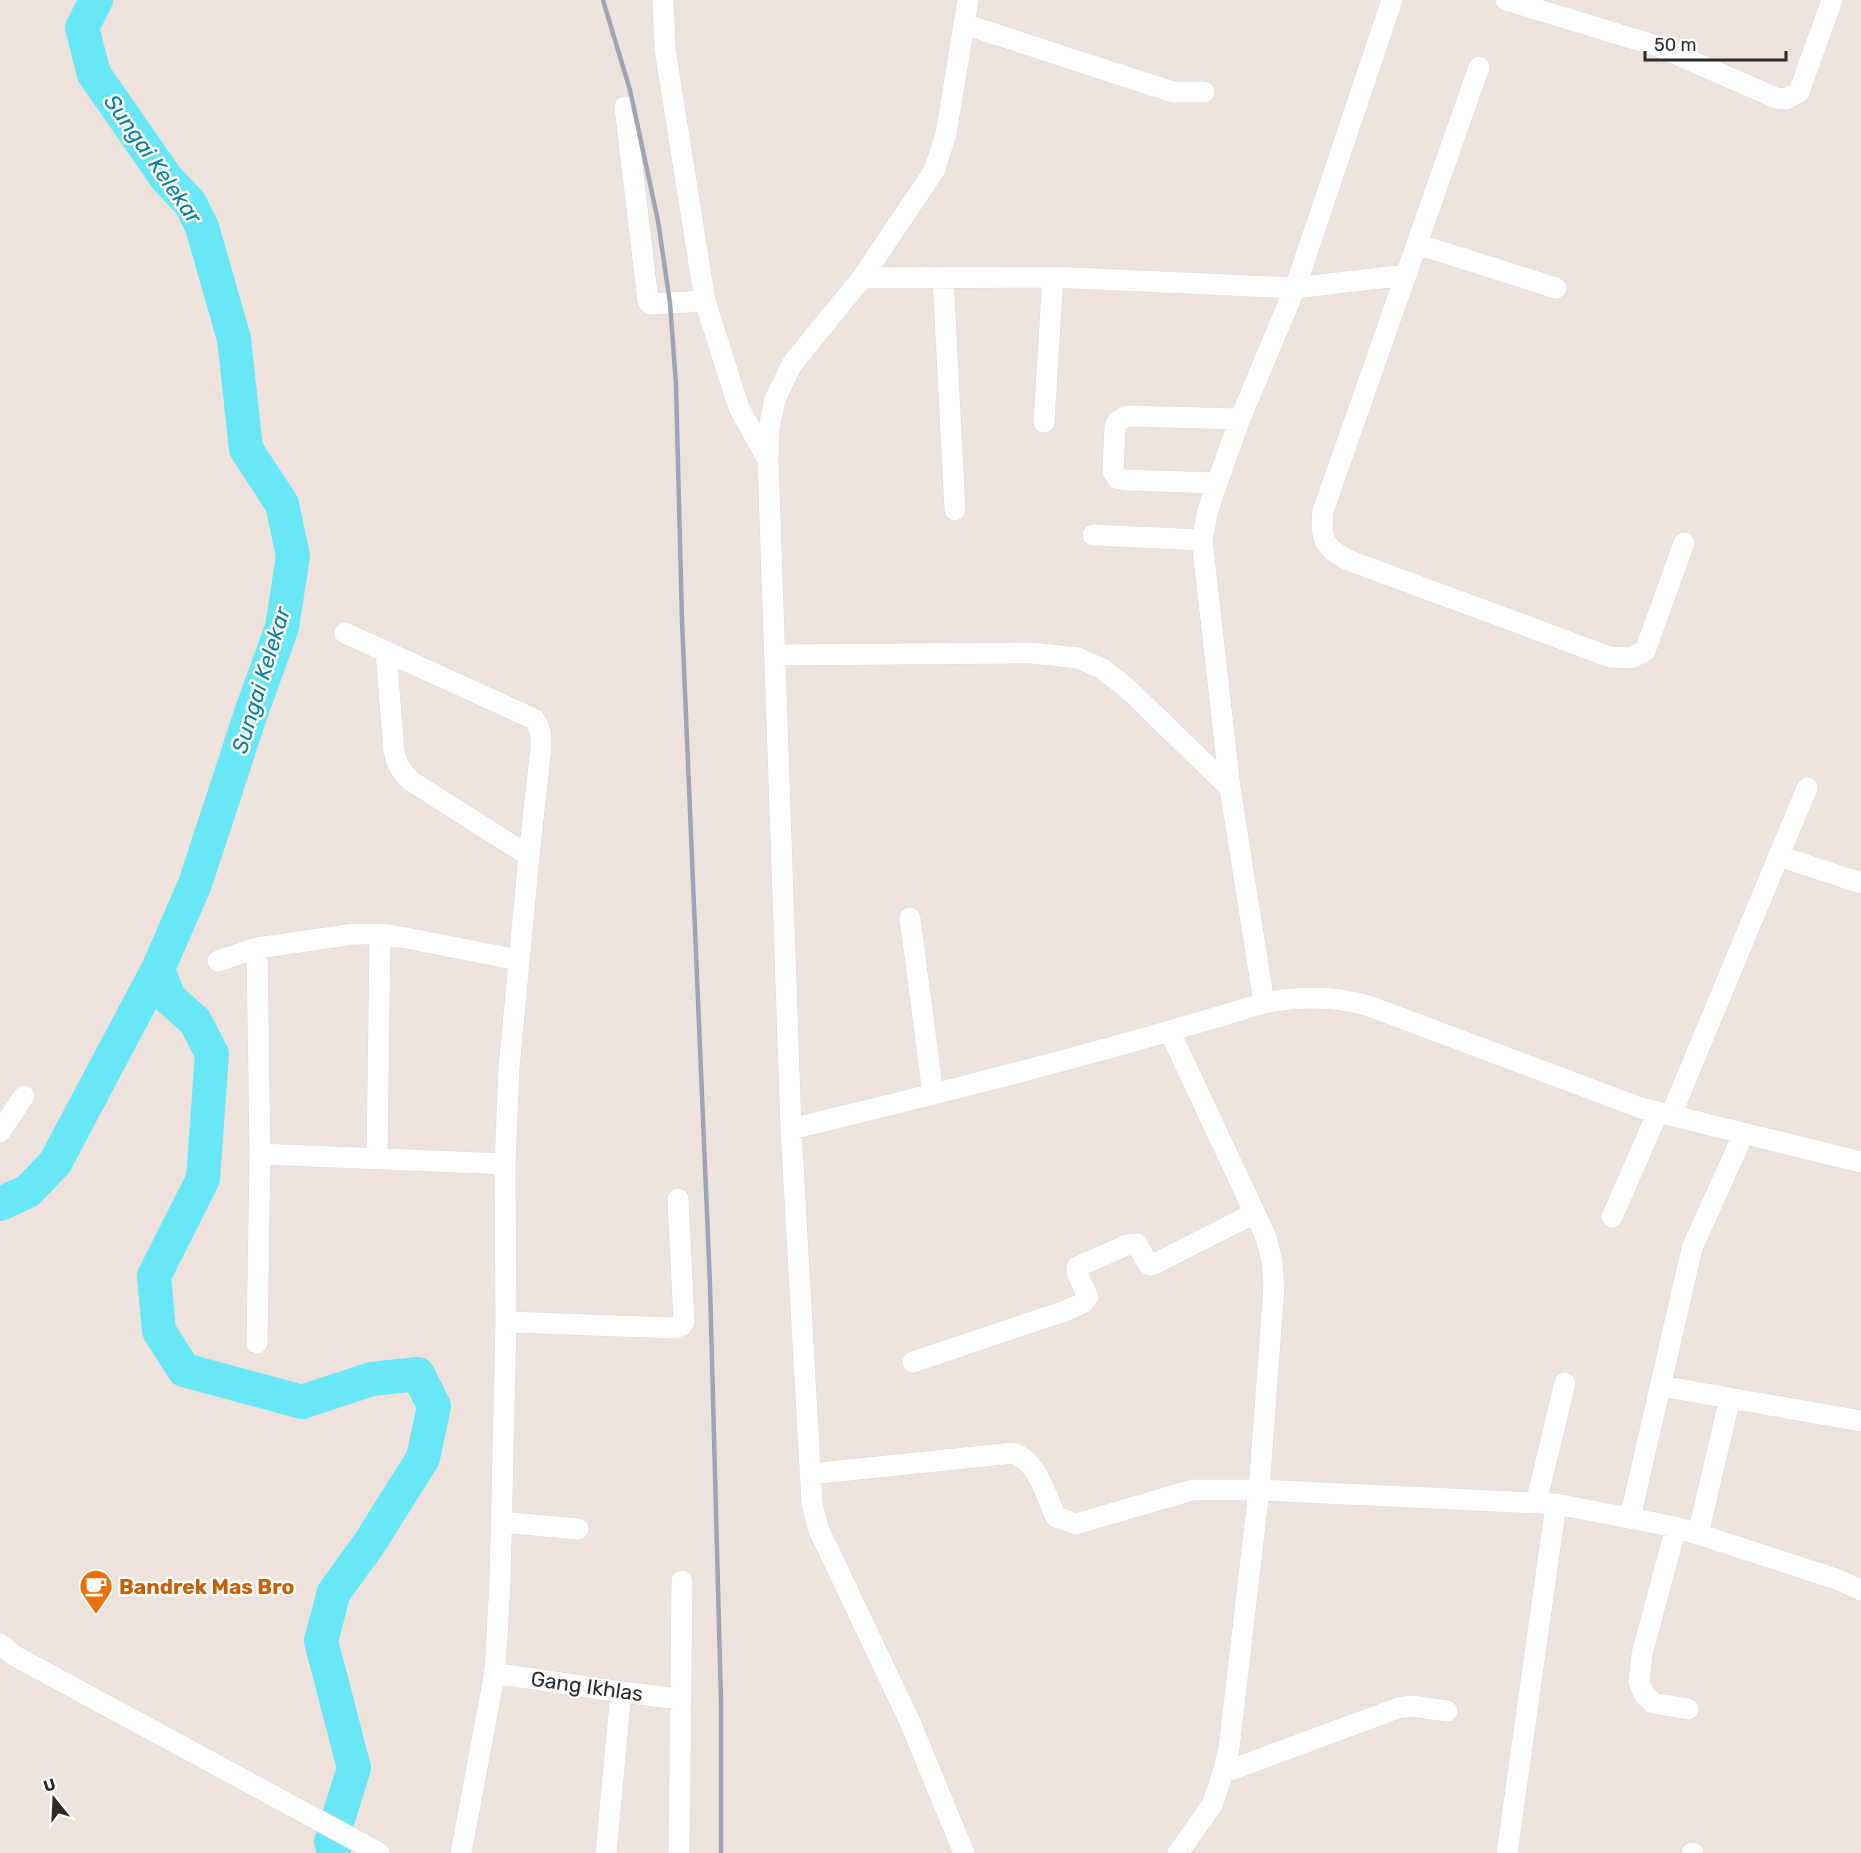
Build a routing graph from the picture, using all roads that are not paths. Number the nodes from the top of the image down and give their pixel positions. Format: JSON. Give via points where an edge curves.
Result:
{"nodes":[{"id":1,"x":663,"y":0,"type":"edge"},
{"id":2,"x":968,"y":0,"type":"edge"},
{"id":3,"x":1392,"y":0,"type":"edge"},
{"id":4,"x":1506,"y":0,"type":"edge"},
{"id":5,"x":1832,"y":0,"type":"edge"},
{"id":6,"x":964,"y":24,"type":"junction"},
{"id":7,"x":1479,"y":67,"type":"dead end"},
{"id":8,"x":1204,"y":92,"type":"dead end"},
{"id":9,"x":625,"y":107,"type":"dead end"},
{"id":10,"x":1417,"y":244,"type":"junction"},
{"id":11,"x":1406,"y":275,"type":"junction"},
{"id":12,"x":943,"y":277,"type":"junction"},
{"id":13,"x":1053,"y":277,"type":"junction"},
{"id":14,"x":862,"y":278,"type":"junction"},
{"id":15,"x":1295,"y":288,"type":"junction"},
{"id":16,"x":1556,"y":288,"type":"dead end"},
{"id":17,"x":705,"y":302,"type":"junction"},
{"id":18,"x":1240,"y":418,"type":"junction"},
{"id":19,"x":1044,"y":422,"type":"dead end"},
{"id":20,"x":768,"y":461,"type":"junction"},
{"id":21,"x":1217,"y":483,"type":"junction"},
{"id":22,"x":955,"y":510,"type":"dead end"},
{"id":23,"x":1093,"y":535,"type":"dead end"},
{"id":24,"x":1202,"y":540,"type":"junction"},
{"id":25,"x":1684,"y":543,"type":"dead end"},
{"id":26,"x":345,"y":633,"type":"dead end"},
{"id":27,"x":387,"y":651,"type":"junction"},
{"id":28,"x":775,"y":655,"type":"junction"},
{"id":29,"x":1230,"y":788,"type":"junction"},
{"id":30,"x":1807,"y":788,"type":"dead end"},
{"id":31,"x":529,"y":856,"type":"junction"},
{"id":32,"x":1779,"y":856,"type":"junction"},
{"id":33,"x":1861,"y":883,"type":"edge"},
{"id":34,"x":910,"y":918,"type":"dead end"},
{"id":35,"x":380,"y":934,"type":"junction"},
{"id":36,"x":257,"y":948,"type":"junction"},
{"id":37,"x":519,"y":960,"type":"junction"},
{"id":38,"x":218,"y":961,"type":"dead end"},
{"id":39,"x":1264,"y":1003,"type":"junction"},
{"id":40,"x":1170,"y":1032,"type":"junction"},
{"id":41,"x":933,"y":1094,"type":"junction"},
{"id":42,"x":24,"y":1096,"type":"dead end"},
{"id":43,"x":1665,"y":1113,"type":"junction"},
{"id":44,"x":791,"y":1129,"type":"junction"},
{"id":45,"x":0,"y":1132,"type":"edge"},
{"id":46,"x":1744,"y":1133,"type":"junction"},
{"id":47,"x":260,"y":1154,"type":"junction"},
{"id":48,"x":377,"y":1159,"type":"junction"},
{"id":49,"x":1861,"y":1162,"type":"edge"},
{"id":50,"x":505,"y":1164,"type":"junction"},
{"id":51,"x":678,"y":1199,"type":"dead end"},
{"id":52,"x":1256,"y":1213,"type":"junction"},
{"id":53,"x":1612,"y":1217,"type":"dead end"},
{"id":54,"x":506,"y":1322,"type":"junction"},
{"id":55,"x":257,"y":1343,"type":"dead end"},
{"id":56,"x":913,"y":1362,"type":"dead end"},
{"id":57,"x":1566,"y":1383,"type":"dead end"},
{"id":58,"x":1661,"y":1386,"type":"junction"},
{"id":59,"x":1730,"y":1398,"type":"junction"},
{"id":60,"x":1861,"y":1421,"type":"edge"},
{"id":61,"x":810,"y":1474,"type":"junction"},
{"id":62,"x":1259,"y":1490,"type":"junction"},
{"id":63,"x":1546,"y":1504,"type":"junction"},
{"id":64,"x":1630,"y":1518,"type":"junction"},
{"id":65,"x":501,"y":1522,"type":"junction"},
{"id":66,"x":1676,"y":1527,"type":"junction"},
{"id":67,"x":578,"y":1529,"type":"dead end"},
{"id":68,"x":1698,"y":1534,"type":"junction"},
{"id":69,"x":682,"y":1581,"type":"dead end"},
{"id":70,"x":1861,"y":1590,"type":"edge"},
{"id":71,"x":0,"y":1644,"type":"edge"},
{"id":72,"x":494,"y":1673,"type":"junction"},
{"id":73,"x":621,"y":1692,"type":"junction"},
{"id":74,"x":680,"y":1699,"type":"junction"},
{"id":75,"x":1688,"y":1709,"type":"dead end"},
{"id":76,"x":1447,"y":1711,"type":"dead end"},
{"id":77,"x":1223,"y":1773,"type":"junction"},
{"id":78,"x":371,"y":1849,"type":"edge"},
{"id":79,"x":461,"y":1853,"type":"edge"},
{"id":80,"x":606,"y":1853,"type":"edge"},
{"id":81,"x":679,"y":1853,"type":"edge"},
{"id":82,"x":964,"y":1853,"type":"edge"},
{"id":83,"x":1178,"y":1853,"type":"edge"},
{"id":84,"x":1507,"y":1853,"type":"edge"}],
"edges":[{"from":1,"to":17,"type":"street","via":[[665,49]]},
{"from":2,"to":6,"type":"street"},
{"from":3,"to":15,"type":"street"},
{"from":4,"to":5,"type":"street","via":[[1657,46],[1786,99],[1799,92]]},
{"from":6,"to":8,"type":"street","via":[[1173,92]]},
{"from":6,"to":14,"type":"street","via":[[946,134],[934,171]]},
{"from":7,"to":10,"type":"street"},
{"from":9,"to":17,"type":"street","via":[[648,302]]},
{"from":10,"to":11,"type":"street"},
{"from":10,"to":16,"type":"street"},
{"from":11,"to":15,"type":"street"},
{"from":11,"to":25,"type":"street","via":[[1323,511],[1324,541],[1332,552],[1610,657],[1631,658],[1645,651]]},
{"from":12,"to":13,"type":"street"},
{"from":12,"to":14,"type":"street"},
{"from":12,"to":22,"type":"street"},
{"from":13,"to":15,"type":"street"},
{"from":13,"to":19,"type":"street"},
{"from":14,"to":20,"type":"street","via":[[792,364],[775,399]]},
{"from":15,"to":18,"type":"street"},
{"from":17,"to":20,"type":"street","via":[[739,408]]},
{"from":18,"to":21,"type":"street"},
{"from":18,"to":21,"type":"street","via":[[1127,416],[1115,427],[1113,471],[1118,478]]},
{"from":20,"to":28,"type":"street"},
{"from":21,"to":24,"type":"street"},
{"from":23,"to":24,"type":"street"},
{"from":24,"to":29,"type":"street"},
{"from":26,"to":27,"type":"street"},
{"from":27,"to":31,"type":"street","via":[[394,751],[403,773]]},
{"from":27,"to":31,"type":"street","via":[[534,719],[539,725],[541,747]]},
{"from":28,"to":29,"type":"street","via":[[1032,653],[1078,658],[1103,669],[1129,690]]},
{"from":28,"to":44,"type":"street"},
{"from":29,"to":39,"type":"street"},
{"from":30,"to":32,"type":"street"},
{"from":31,"to":37,"type":"street"},
{"from":32,"to":33,"type":"street"},
{"from":32,"to":43,"type":"street"},
{"from":34,"to":41,"type":"street"},
{"from":35,"to":36,"type":"street"},
{"from":35,"to":37,"type":"street"},
{"from":35,"to":48,"type":"street"},
{"from":36,"to":38,"type":"street"},
{"from":36,"to":47,"type":"street"},
{"from":37,"to":50,"type":"street"},
{"from":39,"to":40,"type":"street"},
{"from":39,"to":43,"type":"street","via":[[1326,998],[1359,1003]]},
{"from":40,"to":41,"type":"street"},
{"from":40,"to":52,"type":"street"},
{"from":41,"to":44,"type":"street"},
{"from":42,"to":45,"type":"street"},
{"from":43,"to":46,"type":"street"},
{"from":43,"to":53,"type":"street"},
{"from":44,"to":61,"type":"street"},
{"from":46,"to":49,"type":"street"},
{"from":46,"to":58,"type":"street","via":[[1692,1248]]},
{"from":47,"to":48,"type":"street"},
{"from":47,"to":55,"type":"street"},
{"from":48,"to":50,"type":"street"},
{"from":50,"to":54,"type":"street"},
{"from":51,"to":54,"type":"street","via":[[682,1325],[675,1328]]},
{"from":52,"to":56,"type":"street","via":[[1152,1265],[1137,1244],[1127,1245],[1077,1267],[1088,1297],[1083,1303]]},
{"from":52,"to":62,"type":"street","via":[[1272,1261],[1274,1286]]},
{"from":54,"to":65,"type":"street"},
{"from":57,"to":63,"type":"street"},
{"from":58,"to":59,"type":"street"},
{"from":58,"to":64,"type":"street"},
{"from":59,"to":60,"type":"street"},
{"from":59,"to":68,"type":"street"},
{"from":61,"to":62,"type":"street","via":[[1013,1453],[1032,1466],[1056,1517],[1076,1524],[1192,1490]]},
{"from":61,"to":82,"type":"street","via":[[818,1528],[910,1722]]},
{"from":62,"to":63,"type":"street"},
{"from":62,"to":77,"type":"street"},
{"from":63,"to":64,"type":"street"},
{"from":63,"to":84,"type":"street"},
{"from":64,"to":66,"type":"street"},
{"from":65,"to":67,"type":"street"},
{"from":65,"to":72,"type":"street"},
{"from":66,"to":68,"type":"street"},
{"from":66,"to":75,"type":"street","via":[[1641,1654],[1639,1683],[1653,1703]]},
{"from":68,"to":70,"type":"street"},
{"from":69,"to":74,"type":"street"},
{"from":71,"to":78,"type":"street","via":[[15,1656]]},
{"from":72,"to":73,"type":"street","name":"Gang Ikhlas"},
{"from":72,"to":79,"type":"street"},
{"from":73,"to":74,"type":"street","name":"Gang Ikhlas"},
{"from":73,"to":80,"type":"street"},
{"from":74,"to":81,"type":"street"},
{"from":76,"to":77,"type":"street","via":[[1412,1706],[1390,1710]]},
{"from":77,"to":83,"type":"street","via":[[1212,1805]]}]}
